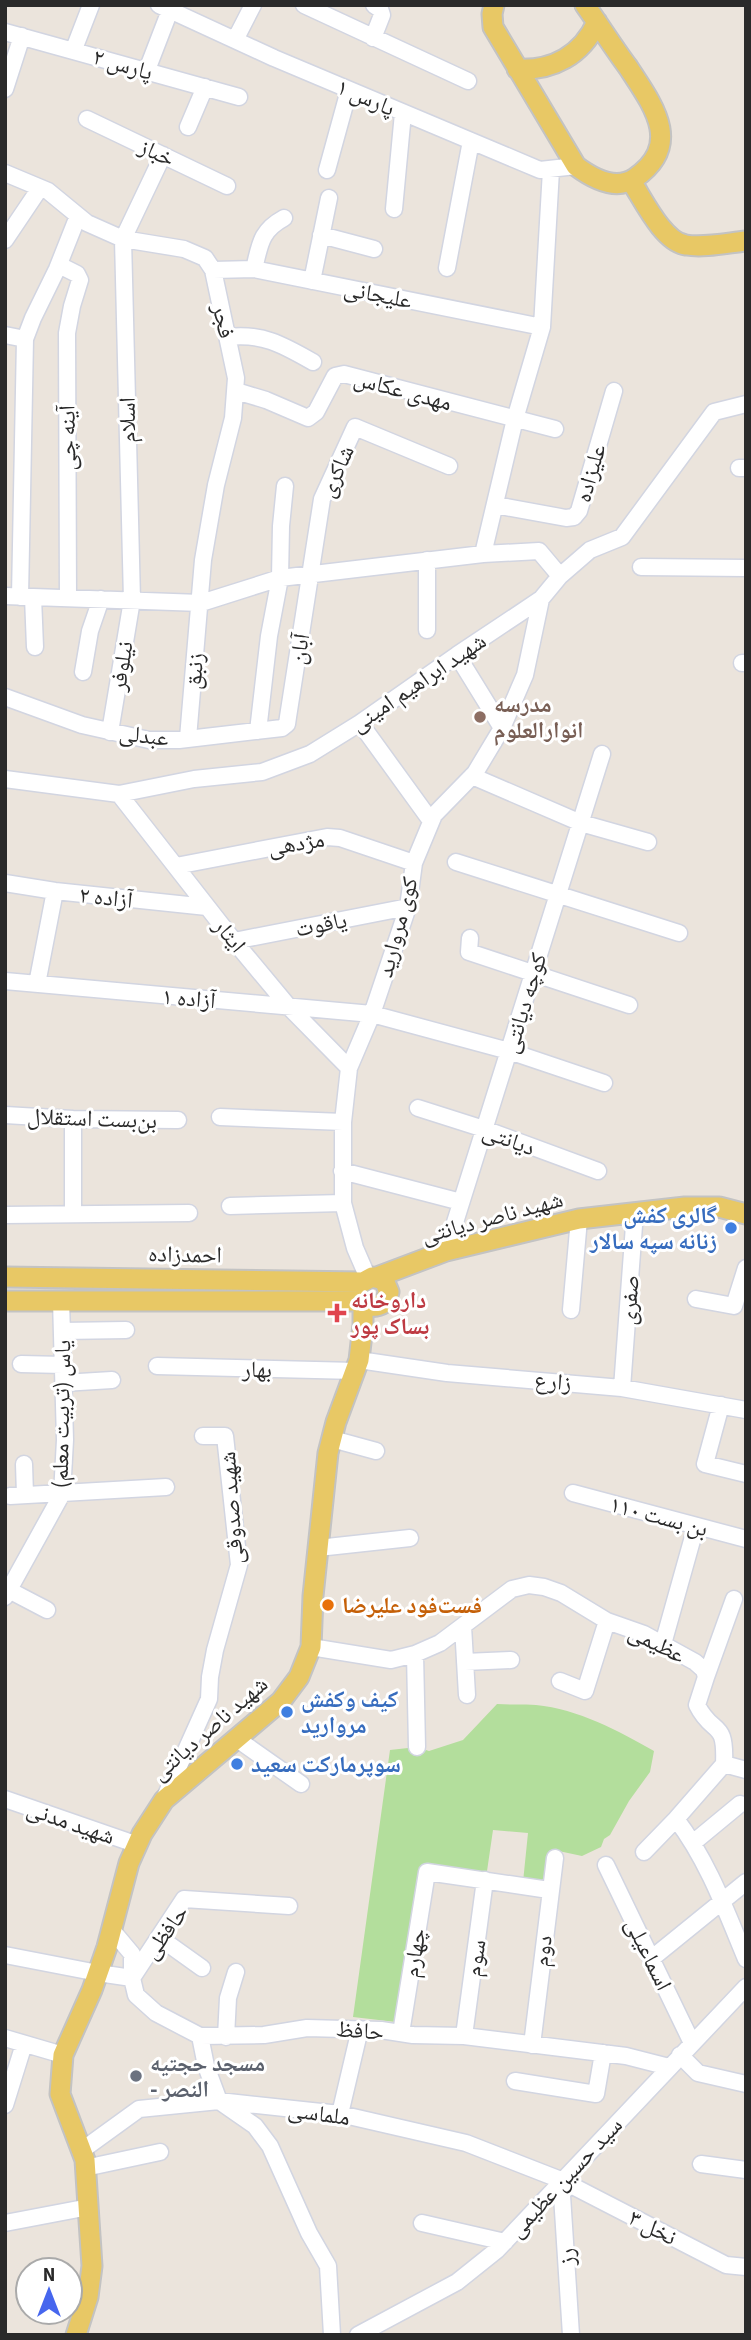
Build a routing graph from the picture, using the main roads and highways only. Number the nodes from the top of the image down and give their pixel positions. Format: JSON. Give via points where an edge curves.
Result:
{"nodes":[{"id":1,"x":476,"y":5,"type":"edge"},
{"id":2,"x":494,"y":5,"type":"edge"},
{"id":3,"x":585,"y":5,"type":"edge"},
{"id":4,"x":597,"y":22,"type":"junction"},
{"id":5,"x":493,"y":27,"type":"junction"},
{"id":6,"x":517,"y":69,"type":"junction"},
{"id":7,"x":631,"y":181,"type":"junction"},
{"id":8,"x":746,"y":241,"type":"edge"},
{"id":9,"x":744,"y":1211,"type":"edge"},
{"id":10,"x":5,"y":1277,"type":"edge"},
{"id":11,"x":372,"y":1290,"type":"junction"},
{"id":12,"x":5,"y":1301,"type":"edge"},
{"id":13,"x":76,"y":2335,"type":"edge"}],
"edges":[{"from":1,"to":5,"type":"main road"},
{"from":2,"to":5,"type":"main road"},
{"from":3,"to":4,"type":"main road"},
{"from":4,"to":6,"type":"main road","via":[[580,48],[562,61],[540,69]]},
{"from":4,"to":7,"type":"main road","via":[[652,104],[660,125],[654,159]]},
{"from":5,"to":6,"type":"main road"},
{"from":6,"to":7,"type":"main road","via":[[576,166],[601,181]]},
{"from":7,"to":8,"type":"main road","via":[[673,242],[686,246]]},
{"from":9,"to":11,"type":"main road","name":"شهید ناصر دیانتی","via":[[685,1207],[579,1219],[446,1251],[416,1262]]},
{"from":10,"to":11,"type":"main road","name":"احمدزاده"},
{"from":11,"to":12,"type":"main road","name":"احمدزاده"},
{"from":11,"to":13,"type":"main road","name":"شهید ناصر دیانتی","via":[[368,1341],[332,1439],[323,1488],[311,1647],[299,1677],[281,1701],[164,1800],[129,1863],[97,1973],[63,2055],[60,2094],[83,2160],[92,2266]]}]}
